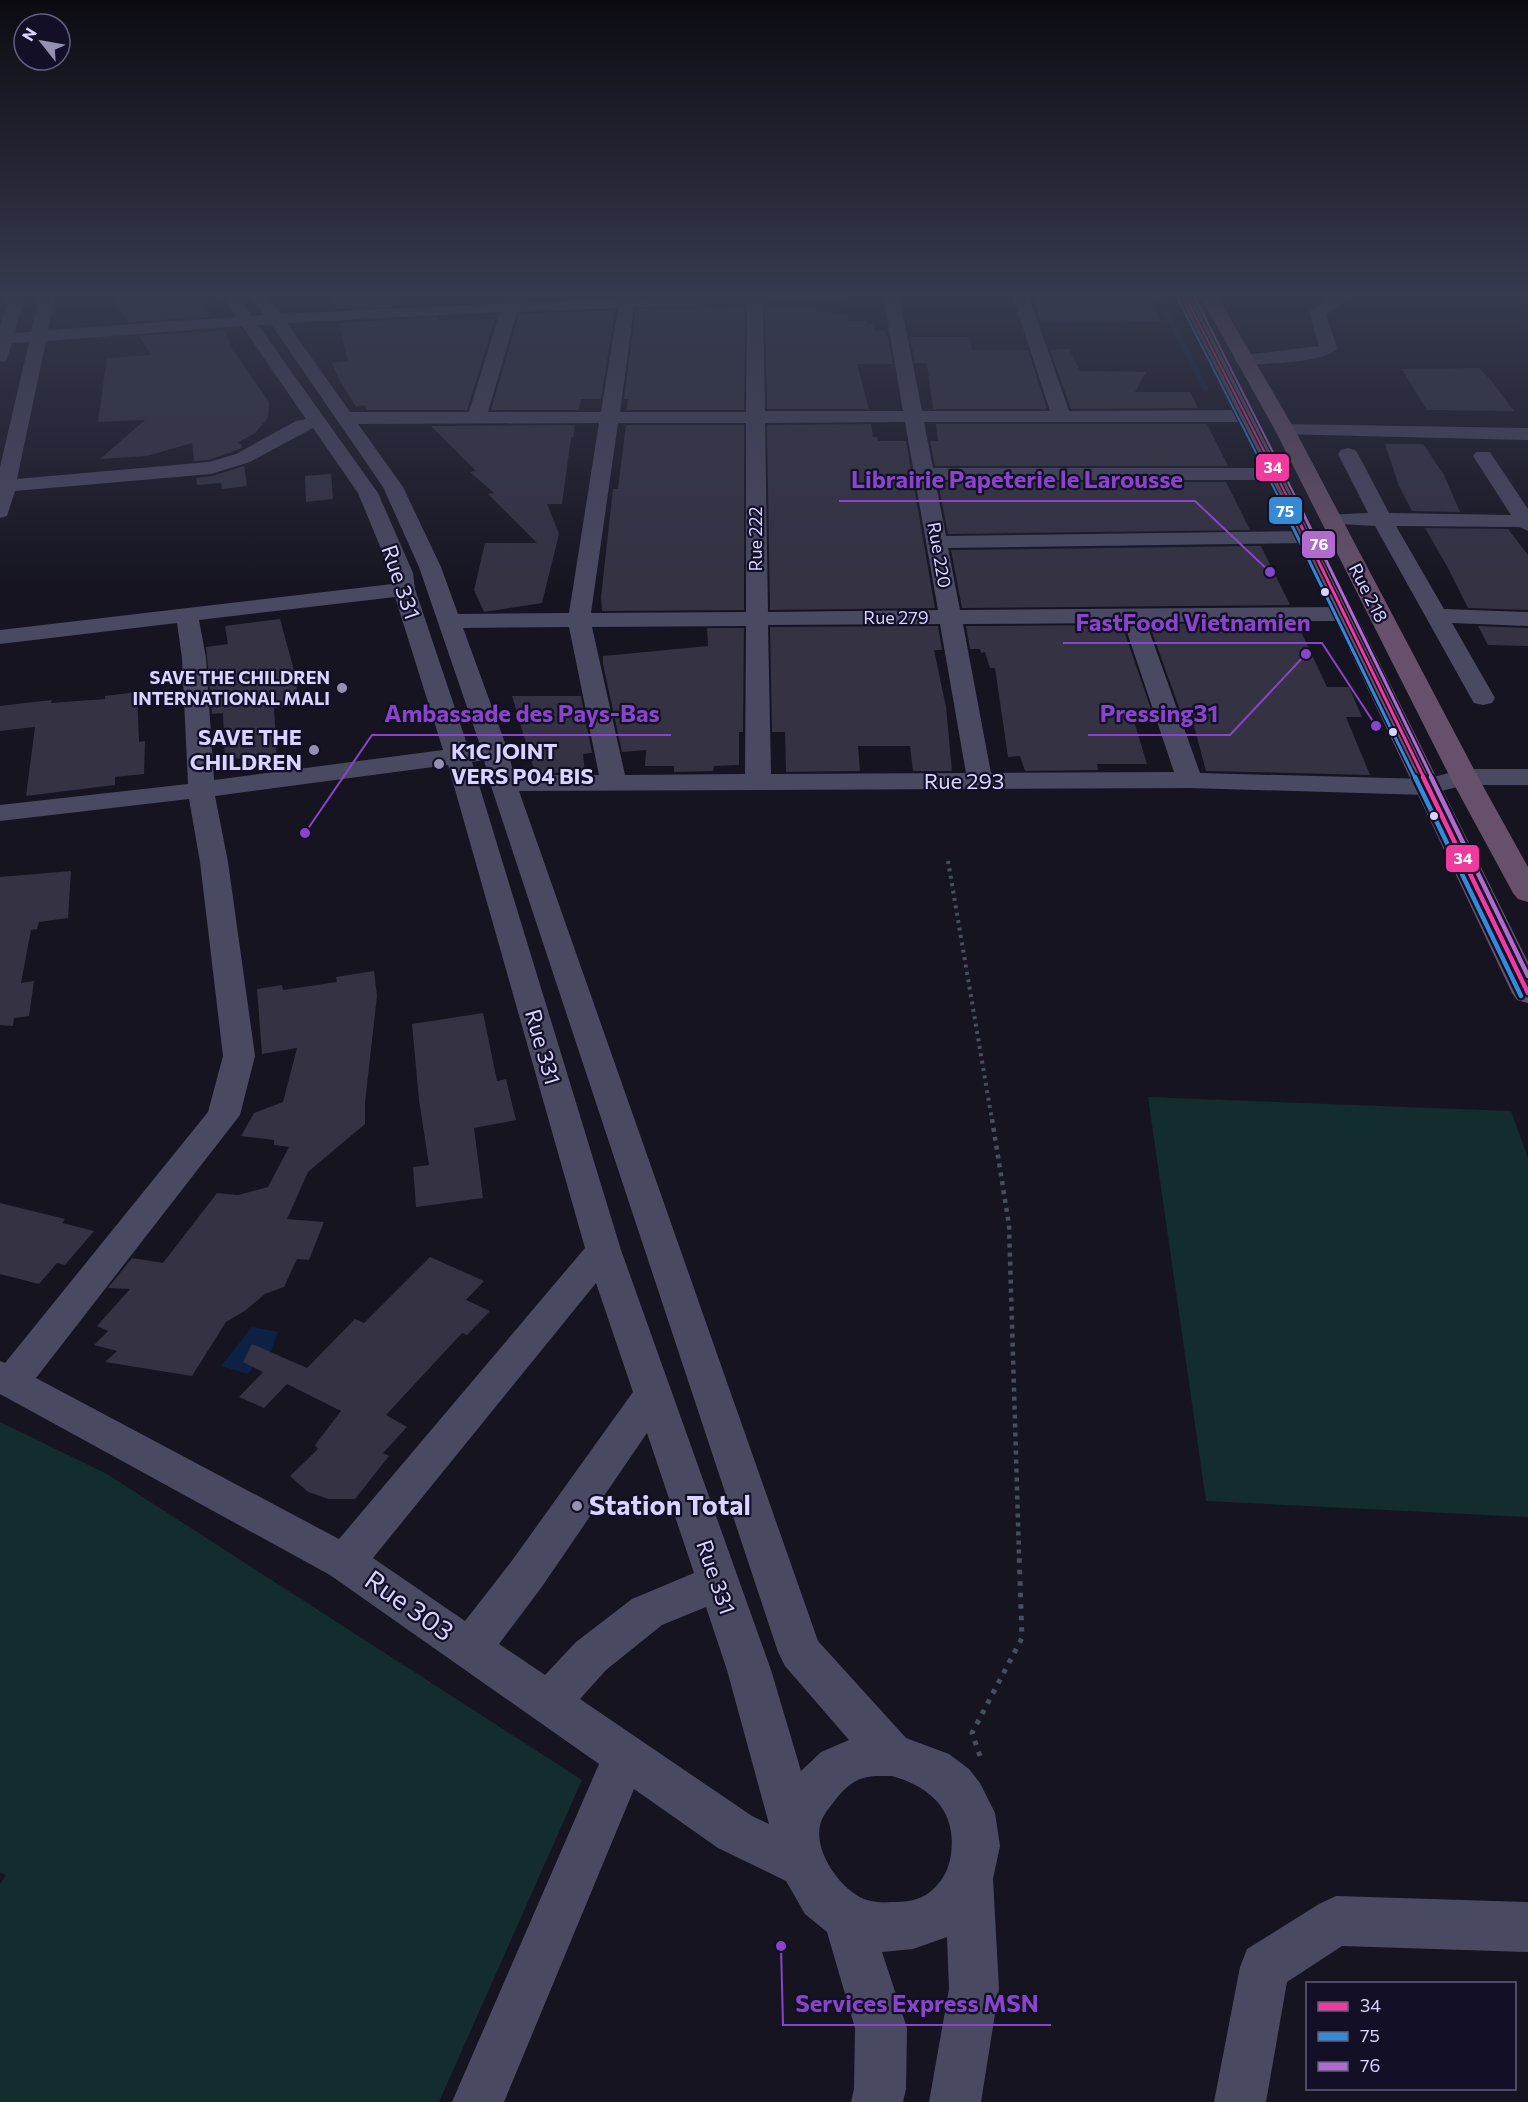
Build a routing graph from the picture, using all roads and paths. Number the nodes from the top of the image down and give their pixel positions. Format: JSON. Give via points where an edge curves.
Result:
{"nodes":[{"id":1,"x":25,"y":392,"type":"edge"},
{"id":2,"x":313,"y":392,"type":"edge"},
{"id":3,"x":485,"y":392,"type":"edge"},
{"id":4,"x":614,"y":392,"type":"edge"},
{"id":5,"x":756,"y":392,"type":"edge"},
{"id":6,"x":909,"y":392,"type":"edge"},
{"id":7,"x":1053,"y":392,"type":"edge"},
{"id":8,"x":1233,"y":392,"type":"edge"},
{"id":9,"x":1263,"y":392,"type":"edge"},
{"id":10,"x":1061,"y":415,"type":"junction"},
{"id":11,"x":756,"y":416,"type":"junction"},
{"id":12,"x":913,"y":416,"type":"junction"},
{"id":13,"x":1245,"y":416,"type":"junction"},
{"id":14,"x":610,"y":417,"type":"junction"},
{"id":15,"x":477,"y":418,"type":"junction"},
{"id":16,"x":332,"y":420,"type":"junction"},
{"id":17,"x":1285,"y":430,"type":"junction"},
{"id":18,"x":1528,"y":434,"type":"edge"},
{"id":19,"x":1348,"y":454,"type":"dead end"},
{"id":20,"x":1483,"y":456,"type":"dead end"},
{"id":21,"x":924,"y":474,"type":"junction"},
{"id":22,"x":1276,"y":474,"type":"junction"},
{"id":23,"x":3,"y":485,"type":"edge"},
{"id":24,"x":0,"y":512,"type":"edge"},
{"id":25,"x":1331,"y":519,"type":"junction"},
{"id":26,"x":1382,"y":520,"type":"junction"},
{"id":27,"x":1527,"y":523,"type":"edge"},
{"id":28,"x":1306,"y":537,"type":"junction"},
{"id":29,"x":936,"y":542,"type":"junction"},
{"id":30,"x":404,"y":589,"type":"junction"},
{"id":31,"x":1343,"y":614,"type":"junction"},
{"id":32,"x":187,"y":615,"type":"junction"},
{"id":33,"x":1437,"y":616,"type":"junction"},
{"id":34,"x":1133,"y":617,"type":"junction"},
{"id":35,"x":950,"y":618,"type":"junction"},
{"id":36,"x":757,"y":619,"type":"junction"},
{"id":37,"x":1528,"y":619,"type":"edge"},
{"id":38,"x":579,"y":620,"type":"junction"},
{"id":39,"x":449,"y":621,"type":"junction"},
{"id":40,"x":0,"y":638,"type":"edge"},
{"id":41,"x":1483,"y":698,"type":"dead end"},
{"id":42,"x":495,"y":752,"type":"junction"},
{"id":43,"x":458,"y":756,"type":"junction"},
{"id":44,"x":1464,"y":777,"type":"junction"},
{"id":45,"x":1528,"y":777,"type":"edge"},
{"id":46,"x":1190,"y":780,"type":"junction"},
{"id":47,"x":980,"y":781,"type":"junction"},
{"id":48,"x":758,"y":782,"type":"junction"},
{"id":49,"x":503,"y":783,"type":"junction"},
{"id":50,"x":614,"y":783,"type":"junction"},
{"id":51,"x":1426,"y":787,"type":"junction"},
{"id":52,"x":201,"y":790,"type":"junction"},
{"id":53,"x":0,"y":813,"type":"edge"},
{"id":54,"x":948,"y":861,"type":"dead end"},
{"id":55,"x":1528,"y":893,"type":"edge"},
{"id":56,"x":1528,"y":993,"type":"edge"},
{"id":57,"x":603,"y":1250,"type":"junction"},
{"id":58,"x":6,"y":1379,"type":"edge"},
{"id":59,"x":653,"y":1394,"type":"junction"},
{"id":60,"x":345,"y":1562,"type":"junction"},
{"id":61,"x":718,"y":1582,"type":"junction"},
{"id":62,"x":470,"y":1648,"type":"junction"},
{"id":63,"x":548,"y":1703,"type":"junction"},
{"id":64,"x":892,"y":1755,"type":"junction"},
{"id":65,"x":625,"y":1756,"type":"junction"},
{"id":66,"x":982,"y":1764,"type":"dead end"},
{"id":67,"x":798,"y":1848,"type":"junction"},
{"id":68,"x":970,"y":1881,"type":"junction"},
{"id":69,"x":847,"y":1918,"type":"junction"},
{"id":70,"x":1528,"y":1927,"type":"edge"},
{"id":71,"x":478,"y":2102,"type":"edge"},
{"id":72,"x":876,"y":2102,"type":"edge"},
{"id":73,"x":955,"y":2102,"type":"edge"},
{"id":74,"x":1240,"y":2102,"type":"edge"}],
"edges":[{"from":1,"to":23,"type":"street"},
{"from":2,"to":16,"type":"street","name":"Rue 331"},
{"from":3,"to":15,"type":"street"},
{"from":4,"to":14,"type":"street"},
{"from":5,"to":11,"type":"street","name":"Rue 222"},
{"from":6,"to":12,"type":"street","name":"Rue 220"},
{"from":7,"to":10,"type":"street"},
{"from":8,"to":13,"type":"highway","name":"Rue 218"},
{"from":9,"to":17,"type":"highway","name":"Rue 218"},
{"from":10,"to":12,"type":"street"},
{"from":10,"to":13,"type":"street"},
{"from":11,"to":12,"type":"street"},
{"from":11,"to":14,"type":"street"},
{"from":11,"to":36,"type":"street","name":"Rue 222"},
{"from":12,"to":21,"type":"street","name":"Rue 220"},
{"from":13,"to":22,"type":"highway","name":"Rue 218"},
{"from":14,"to":15,"type":"street"},
{"from":14,"to":38,"type":"street"},
{"from":15,"to":16,"type":"street"},
{"from":16,"to":23,"type":"street","via":[[303,425],[243,458],[211,468]]},
{"from":16,"to":30,"type":"street","name":"Rue 331","via":[[368,493],[402,573]]},
{"from":16,"to":39,"type":"street","name":"Rue 331","via":[[393,487],[430,567]]},
{"from":17,"to":18,"type":"street"},
{"from":17,"to":25,"type":"highway","name":"Rue 218"},
{"from":19,"to":26,"type":"street"},
{"from":20,"to":27,"type":"street"},
{"from":21,"to":22,"type":"street"},
{"from":21,"to":29,"type":"street","name":"Rue 220"},
{"from":22,"to":28,"type":"highway","name":"Rue 218"},
{"from":23,"to":24,"type":"street"},
{"from":25,"to":26,"type":"street"},
{"from":25,"to":44,"type":"highway","name":"Rue 218"},
{"from":26,"to":27,"type":"street"},
{"from":26,"to":33,"type":"street"},
{"from":28,"to":29,"type":"street"},
{"from":28,"to":31,"type":"highway","name":"Rue 218"},
{"from":29,"to":35,"type":"street","name":"Rue 220"},
{"from":30,"to":32,"type":"street"},
{"from":30,"to":43,"type":"street","name":"Rue 331"},
{"from":31,"to":34,"type":"street","name":"Rue 279"},
{"from":31,"to":51,"type":"highway","name":"Rue 218"},
{"from":32,"to":40,"type":"street"},
{"from":32,"to":52,"type":"street","via":[[194,658]]},
{"from":33,"to":37,"type":"street"},
{"from":33,"to":41,"type":"street"},
{"from":34,"to":35,"type":"street","name":"Rue 279"},
{"from":34,"to":46,"type":"street"},
{"from":35,"to":36,"type":"street","name":"Rue 279"},
{"from":35,"to":47,"type":"street","name":"Rue 220"},
{"from":36,"to":38,"type":"street","name":"Rue 279"},
{"from":36,"to":48,"type":"street","name":"Rue 222"},
{"from":38,"to":39,"type":"street","name":"Rue 279"},
{"from":38,"to":50,"type":"street"},
{"from":39,"to":42,"type":"street","name":"Rue 331"},
{"from":42,"to":43,"type":"street"},
{"from":42,"to":49,"type":"street","name":"Rue 331"},
{"from":43,"to":52,"type":"street"},
{"from":43,"to":57,"type":"street","name":"Rue 331"},
{"from":44,"to":45,"type":"street","name":"Rue 293"},
{"from":44,"to":51,"type":"street","name":"Rue 293"},
{"from":44,"to":55,"type":"highway","name":"Rue 218"},
{"from":46,"to":47,"type":"street","name":"Rue 293"},
{"from":46,"to":51,"type":"street","name":"Rue 293"},
{"from":47,"to":48,"type":"street","name":"Rue 293"},
{"from":48,"to":50,"type":"street","name":"Rue 293"},
{"from":49,"to":50,"type":"street","name":"Rue 293"},
{"from":49,"to":64,"type":"street","name":"Rue 331","via":[[800,1652]]},
{"from":51,"to":56,"type":"highway","name":"Rue 218"},
{"from":52,"to":53,"type":"street"},
{"from":52,"to":58,"type":"street","via":[[239,1056],[224,1115]]},
{"from":54,"to":66,"type":"path","via":[[972,992],[1009,1248],[1022,1638],[972,1733]]},
{"from":57,"to":59,"type":"street","name":"Rue 331"},
{"from":57,"to":60,"type":"street"},
{"from":58,"to":60,"type":"street","name":"Rue 303"},
{"from":59,"to":61,"type":"street","name":"Rue 331"},
{"from":59,"to":62,"type":"street"},
{"from":60,"to":62,"type":"street","name":"Rue 303"},
{"from":61,"to":63,"type":"street","via":[[647,1612],[591,1656]]},
{"from":61,"to":67,"type":"street","name":"Rue 331","via":[[749,1670]]},
{"from":62,"to":63,"type":"street","name":"Rue 303"},
{"from":63,"to":65,"type":"street","name":"Rue 303"},
{"from":64,"to":67,"type":"street","via":[[859,1758],[829,1773],[808,1797]]},
{"from":64,"to":68,"type":"street","via":[[925,1764],[953,1785],[972,1814],[978,1847]]},
{"from":65,"to":67,"type":"street","name":"Rue 303","via":[[735,1832]]},
{"from":65,"to":71,"type":"street"},
{"from":67,"to":69,"type":"street","via":[[818,1895]]},
{"from":68,"to":69,"type":"street","via":[[949,1909],[918,1925],[882,1929]]},
{"from":68,"to":73,"type":"street","via":[[974,1989]]},
{"from":69,"to":72,"type":"street","via":[[880,2028],[880,2089]]},
{"from":70,"to":74,"type":"street","via":[[1336,1922],[1265,1967]]}]}
